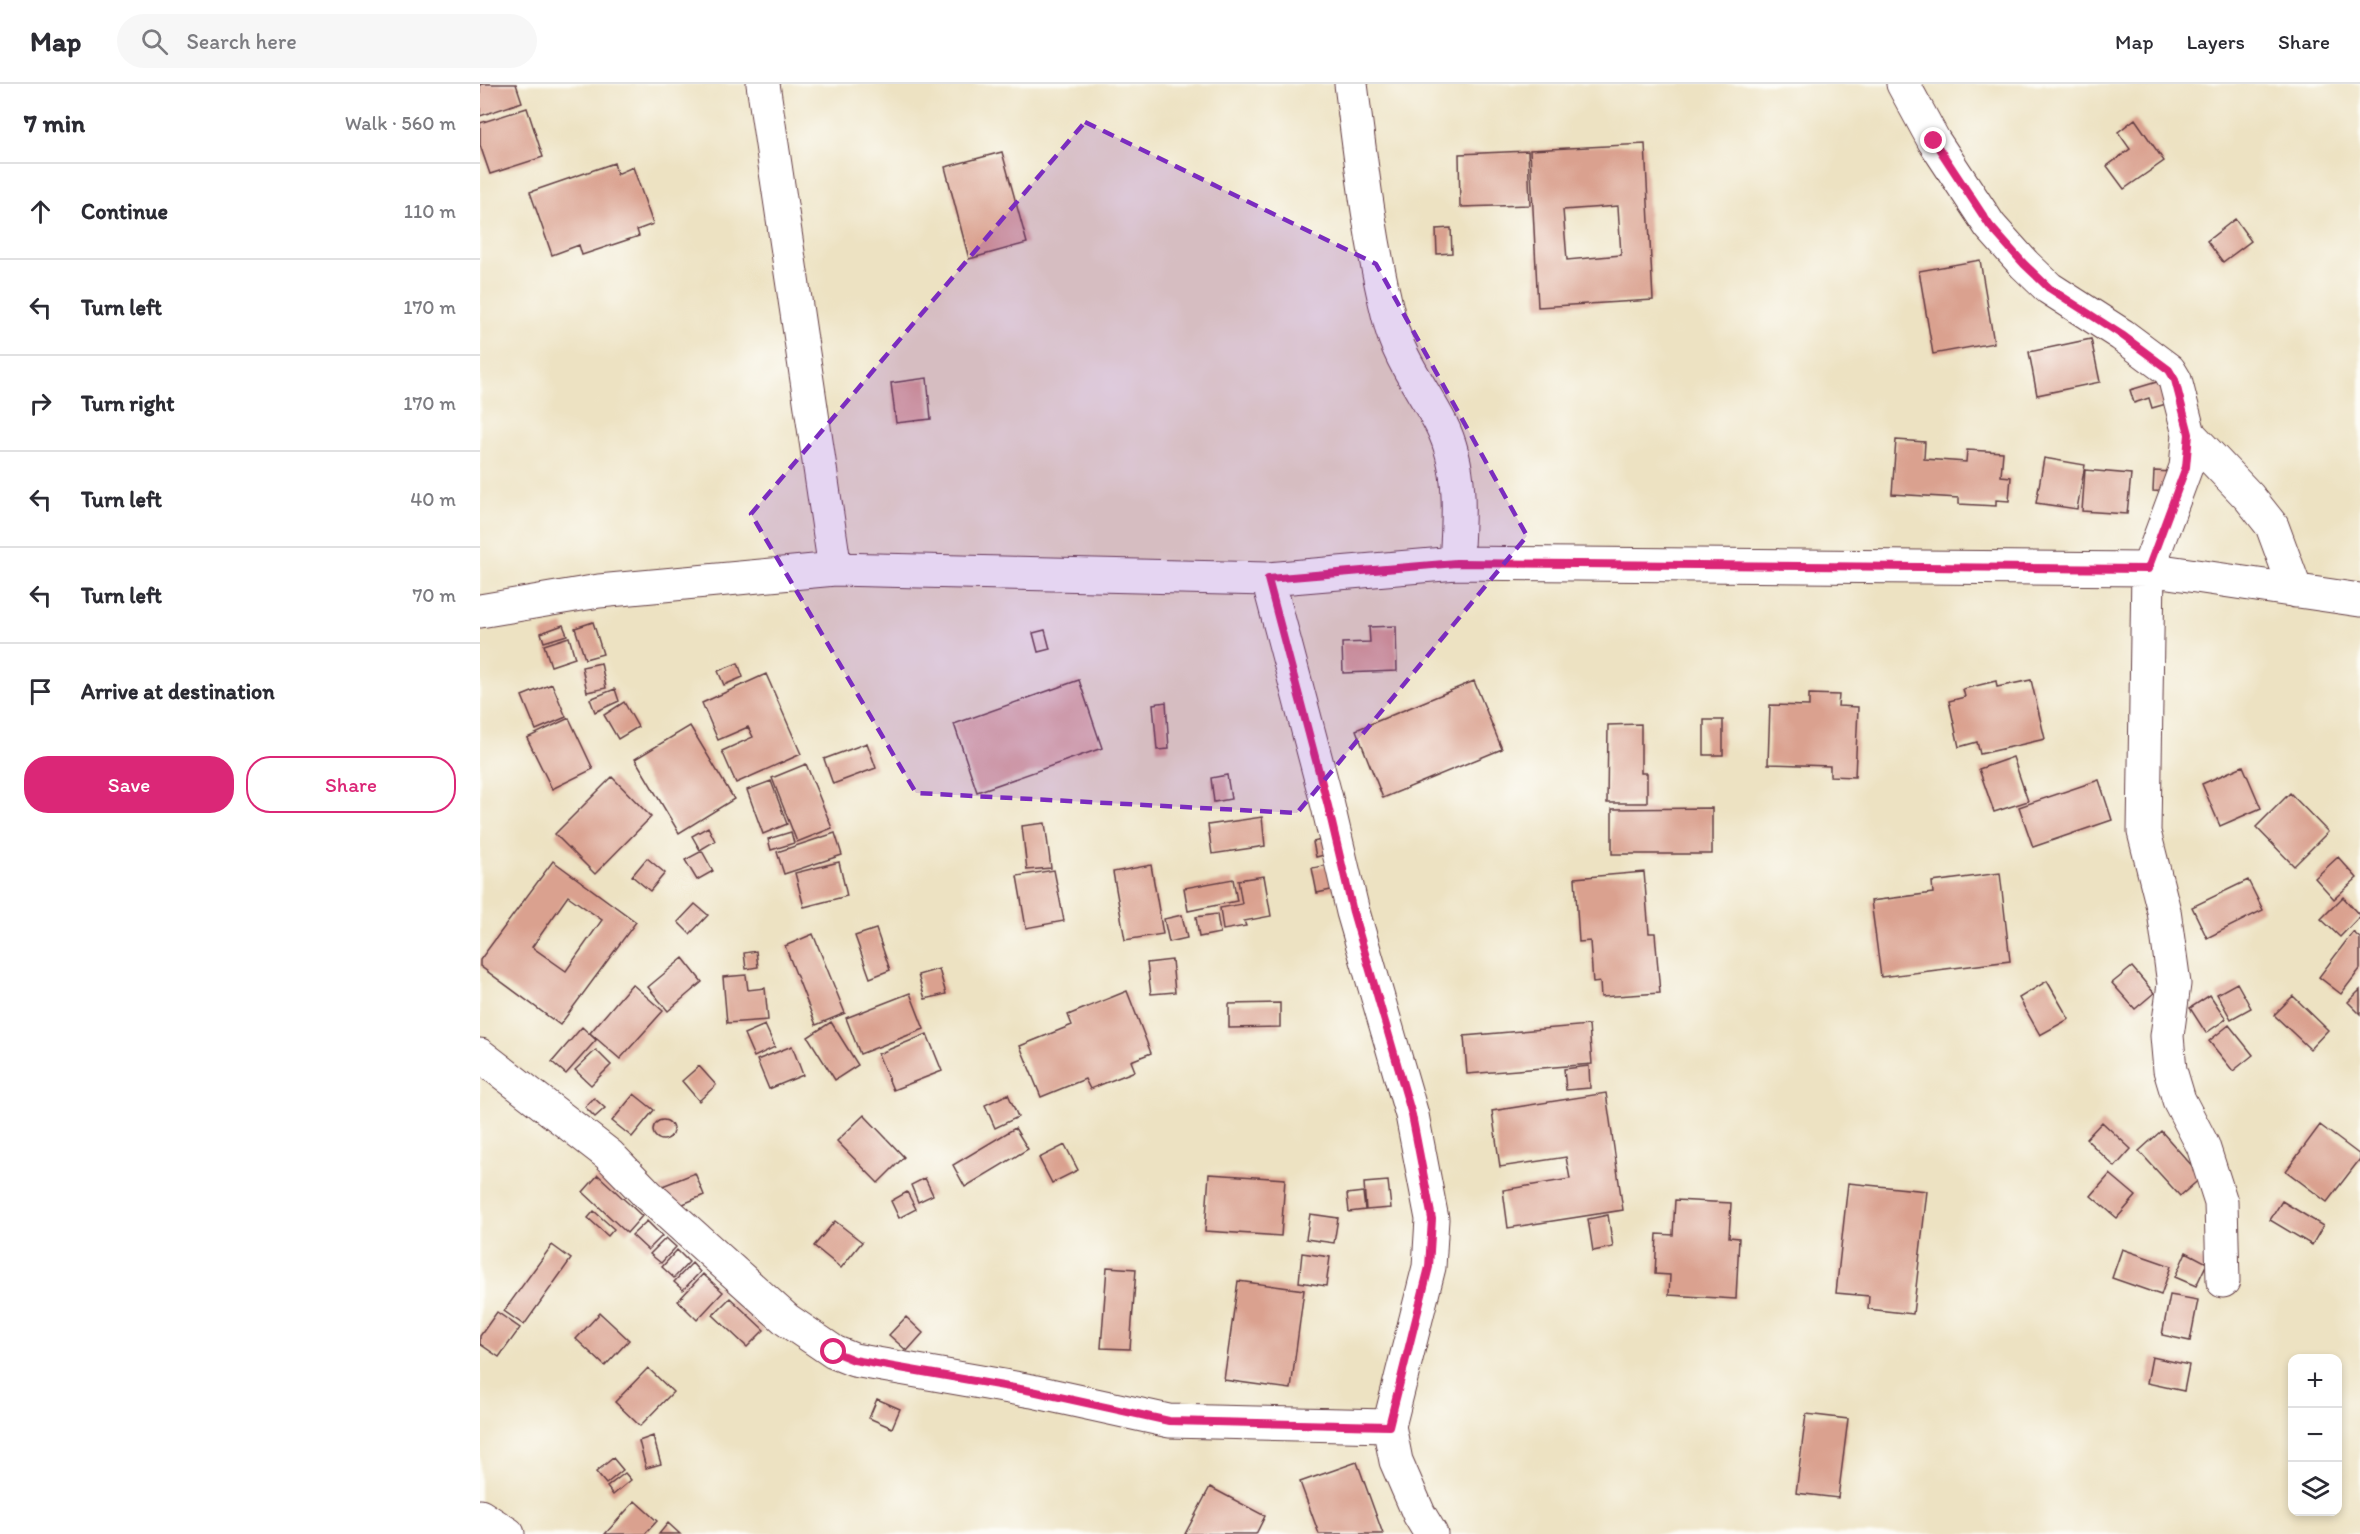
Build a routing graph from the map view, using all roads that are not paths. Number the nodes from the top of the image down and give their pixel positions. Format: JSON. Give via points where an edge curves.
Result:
{"nodes":[{"id":1,"x":764,"y":84,"type":"edge"},
{"id":2,"x":1351,"y":84,"type":"edge"},
{"id":3,"x":1903,"y":84,"type":"edge"},
{"id":4,"x":2189,"y":434,"type":"junction"},
{"id":5,"x":1456,"y":563,"type":"junction"},
{"id":6,"x":835,"y":569,"type":"junction"},
{"id":7,"x":2148,"y":569,"type":"junction"},
{"id":8,"x":1268,"y":579,"type":"junction"},
{"id":9,"x":2296,"y":591,"type":"junction"},
{"id":10,"x":2360,"y":600,"type":"edge"},
{"id":11,"x":480,"y":611,"type":"edge"},
{"id":12,"x":480,"y":1055,"type":"edge"},
{"id":13,"x":2223,"y":1281,"type":"dead end"},
{"id":14,"x":1389,"y":1426,"type":"junction"},
{"id":15,"x":480,"y":1516,"type":"edge"},
{"id":16,"x":508,"y":1534,"type":"edge"},
{"id":17,"x":1431,"y":1534,"type":"edge"}],
"edges":[{"from":1,"to":6,"type":"street"},
{"from":2,"to":5,"type":"street","via":[[1362,174],[1389,320],[1403,361],[1442,426],[1455,465],[1459,510]]},
{"from":3,"to":4,"type":"street","via":[[1934,141],[1990,226],[2024,264],[2049,288],[2169,370]]},
{"from":4,"to":7,"type":"street","via":[[2186,467]]},
{"from":4,"to":9,"type":"street","via":[[2272,526]]},
{"from":5,"to":7,"type":"street"},
{"from":5,"to":8,"type":"street"},
{"from":6,"to":8,"type":"street"},
{"from":6,"to":11,"type":"street","via":[[599,591]]},
{"from":7,"to":9,"type":"street"},
{"from":7,"to":13,"type":"street","via":[[2144,832],[2164,911],[2174,984],[2167,1036],[2170,1070],[2203,1146],[2221,1202]]},
{"from":8,"to":14,"type":"street","via":[[1353,912],[1412,1115],[1432,1219],[1429,1267]]},
{"from":9,"to":10,"type":"street"},
{"from":12,"to":14,"type":"street","via":[[609,1155],[648,1196],[787,1320],[834,1352],[854,1360],[1032,1391],[1169,1421]]},
{"from":14,"to":17,"type":"street","via":[[1396,1461]]},
{"from":15,"to":16,"type":"street"}]}
